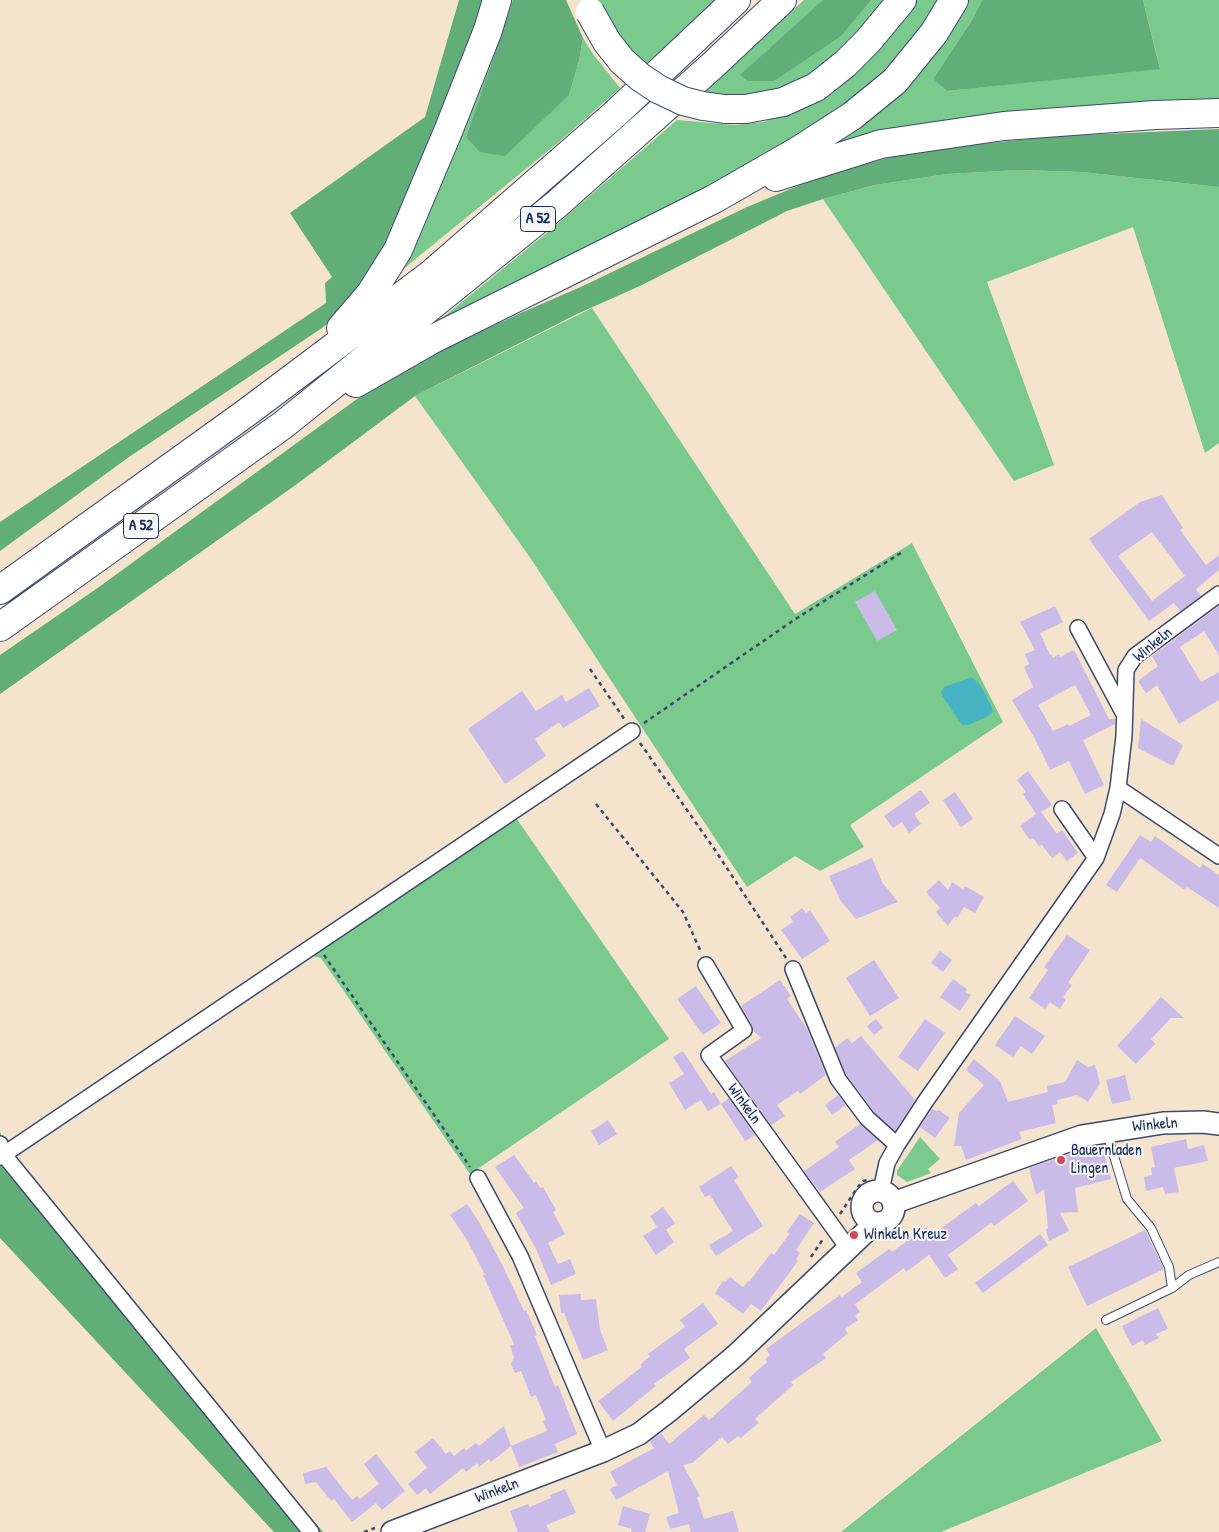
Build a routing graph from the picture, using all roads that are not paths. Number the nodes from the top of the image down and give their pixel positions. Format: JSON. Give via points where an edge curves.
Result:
{"nodes":[{"id":1,"x":497,"y":0,"type":"edge"},
{"id":2,"x":736,"y":0,"type":"edge"},
{"id":3,"x":782,"y":0,"type":"edge"},
{"id":4,"x":902,"y":0,"type":"edge"},
{"id":5,"x":954,"y":0,"type":"edge"},
{"id":6,"x":588,"y":6,"type":"edge"},
{"id":7,"x":1219,"y":113,"type":"edge"},
{"id":8,"x":714,"y":199,"type":"junction"},
{"id":9,"x":304,"y":370,"type":"junction"},
{"id":10,"x":282,"y":425,"type":"junction"},
{"id":11,"x":0,"y":590,"type":"edge"},
{"id":12,"x":1219,"y":594,"type":"edge"},
{"id":13,"x":0,"y":627,"type":"edge"},
{"id":14,"x":1078,"y":628,"type":"dead end"},
{"id":15,"x":1125,"y":715,"type":"junction"},
{"id":16,"x":632,"y":731,"type":"road end"},
{"id":17,"x":1118,"y":788,"type":"junction"},
{"id":18,"x":1062,"y":809,"type":"dead end"},
{"id":19,"x":1219,"y":856,"type":"edge"},
{"id":20,"x":1096,"y":858,"type":"junction"},
{"id":21,"x":706,"y":965,"type":"road end"},
{"id":22,"x":793,"y":969,"type":"road end"},
{"id":23,"x":1219,"y":1124,"type":"edge"},
{"id":24,"x":1107,"y":1131,"type":"junction"},
{"id":25,"x":897,"y":1145,"type":"junction"},
{"id":26,"x":1,"y":1152,"type":"edge"},
{"id":27,"x":478,"y":1178,"type":"road end"},
{"id":28,"x":887,"y":1197,"type":"junction"},
{"id":29,"x":848,"y":1248,"type":"junction"},
{"id":30,"x":1219,"y":1262,"type":"edge"},
{"id":31,"x":1172,"y":1288,"type":"junction"},
{"id":32,"x":1106,"y":1320,"type":"dead end"},
{"id":33,"x":603,"y":1451,"type":"junction"},
{"id":34,"x":311,"y":1532,"type":"edge"},
{"id":35,"x":392,"y":1532,"type":"edge"}],
"edges":[{"from":1,"to":9,"type":"highway","via":[[449,129],[398,250],[371,293]]},
{"from":2,"to":9,"type":"highway","number":"A 52","via":[[615,114],[430,275]]},
{"from":3,"to":10,"type":"highway","number":"A 52","via":[[557,204]]},
{"from":4,"to":6,"type":"highway","bridge":true,"via":[[868,41],[816,87],[783,102],[746,110],[702,106],[658,89],[622,61],[607,42]]},
{"from":5,"to":8,"type":"highway","via":[[934,33],[895,81],[852,116]]},
{"from":7,"to":8,"type":"highway","via":[[1004,126],[881,144]]},
{"from":8,"to":10,"type":"highway","via":[[432,340]]},
{"from":9,"to":11,"type":"highway","number":"A 52"},
{"from":10,"to":13,"type":"highway","number":"A 52"},
{"from":12,"to":15,"type":"street","name":"Winkeln","via":[[1135,656],[1126,670]]},
{"from":14,"to":15,"type":"street"},
{"from":15,"to":17,"type":"street","name":"Winkeln"},
{"from":16,"to":26,"type":"street"},
{"from":17,"to":19,"type":"street"},
{"from":17,"to":20,"type":"street","name":"Winkeln"},
{"from":18,"to":20,"type":"street"},
{"from":20,"to":25,"type":"street","name":"Winkeln"},
{"from":21,"to":29,"type":"street","name":"Winkeln","via":[[744,1030],[708,1055]]},
{"from":22,"to":25,"type":"street","via":[[838,1079],[867,1118]]},
{"from":23,"to":24,"type":"street","name":"Winkeln","via":[[1163,1123]]},
{"from":24,"to":28,"type":"street","name":"Winkeln"},
{"from":24,"to":31,"type":"lane","via":[[1127,1199],[1152,1228],[1169,1266]]},
{"from":25,"to":28,"type":"street","name":"Winkeln","via":[[887,1163]]},
{"from":26,"to":34,"type":"street"},
{"from":27,"to":33,"type":"street","via":[[520,1256]]},
{"from":28,"to":29,"type":"street","name":"Winkeln","via":[[894,1210],[889,1218],[875,1223]]},
{"from":29,"to":33,"type":"street","name":"Winkeln","via":[[669,1412],[639,1434]]},
{"from":30,"to":31,"type":"lane","via":[[1189,1275]]},
{"from":31,"to":32,"type":"lane"},
{"from":33,"to":35,"type":"street","name":"Winkeln"}]}
